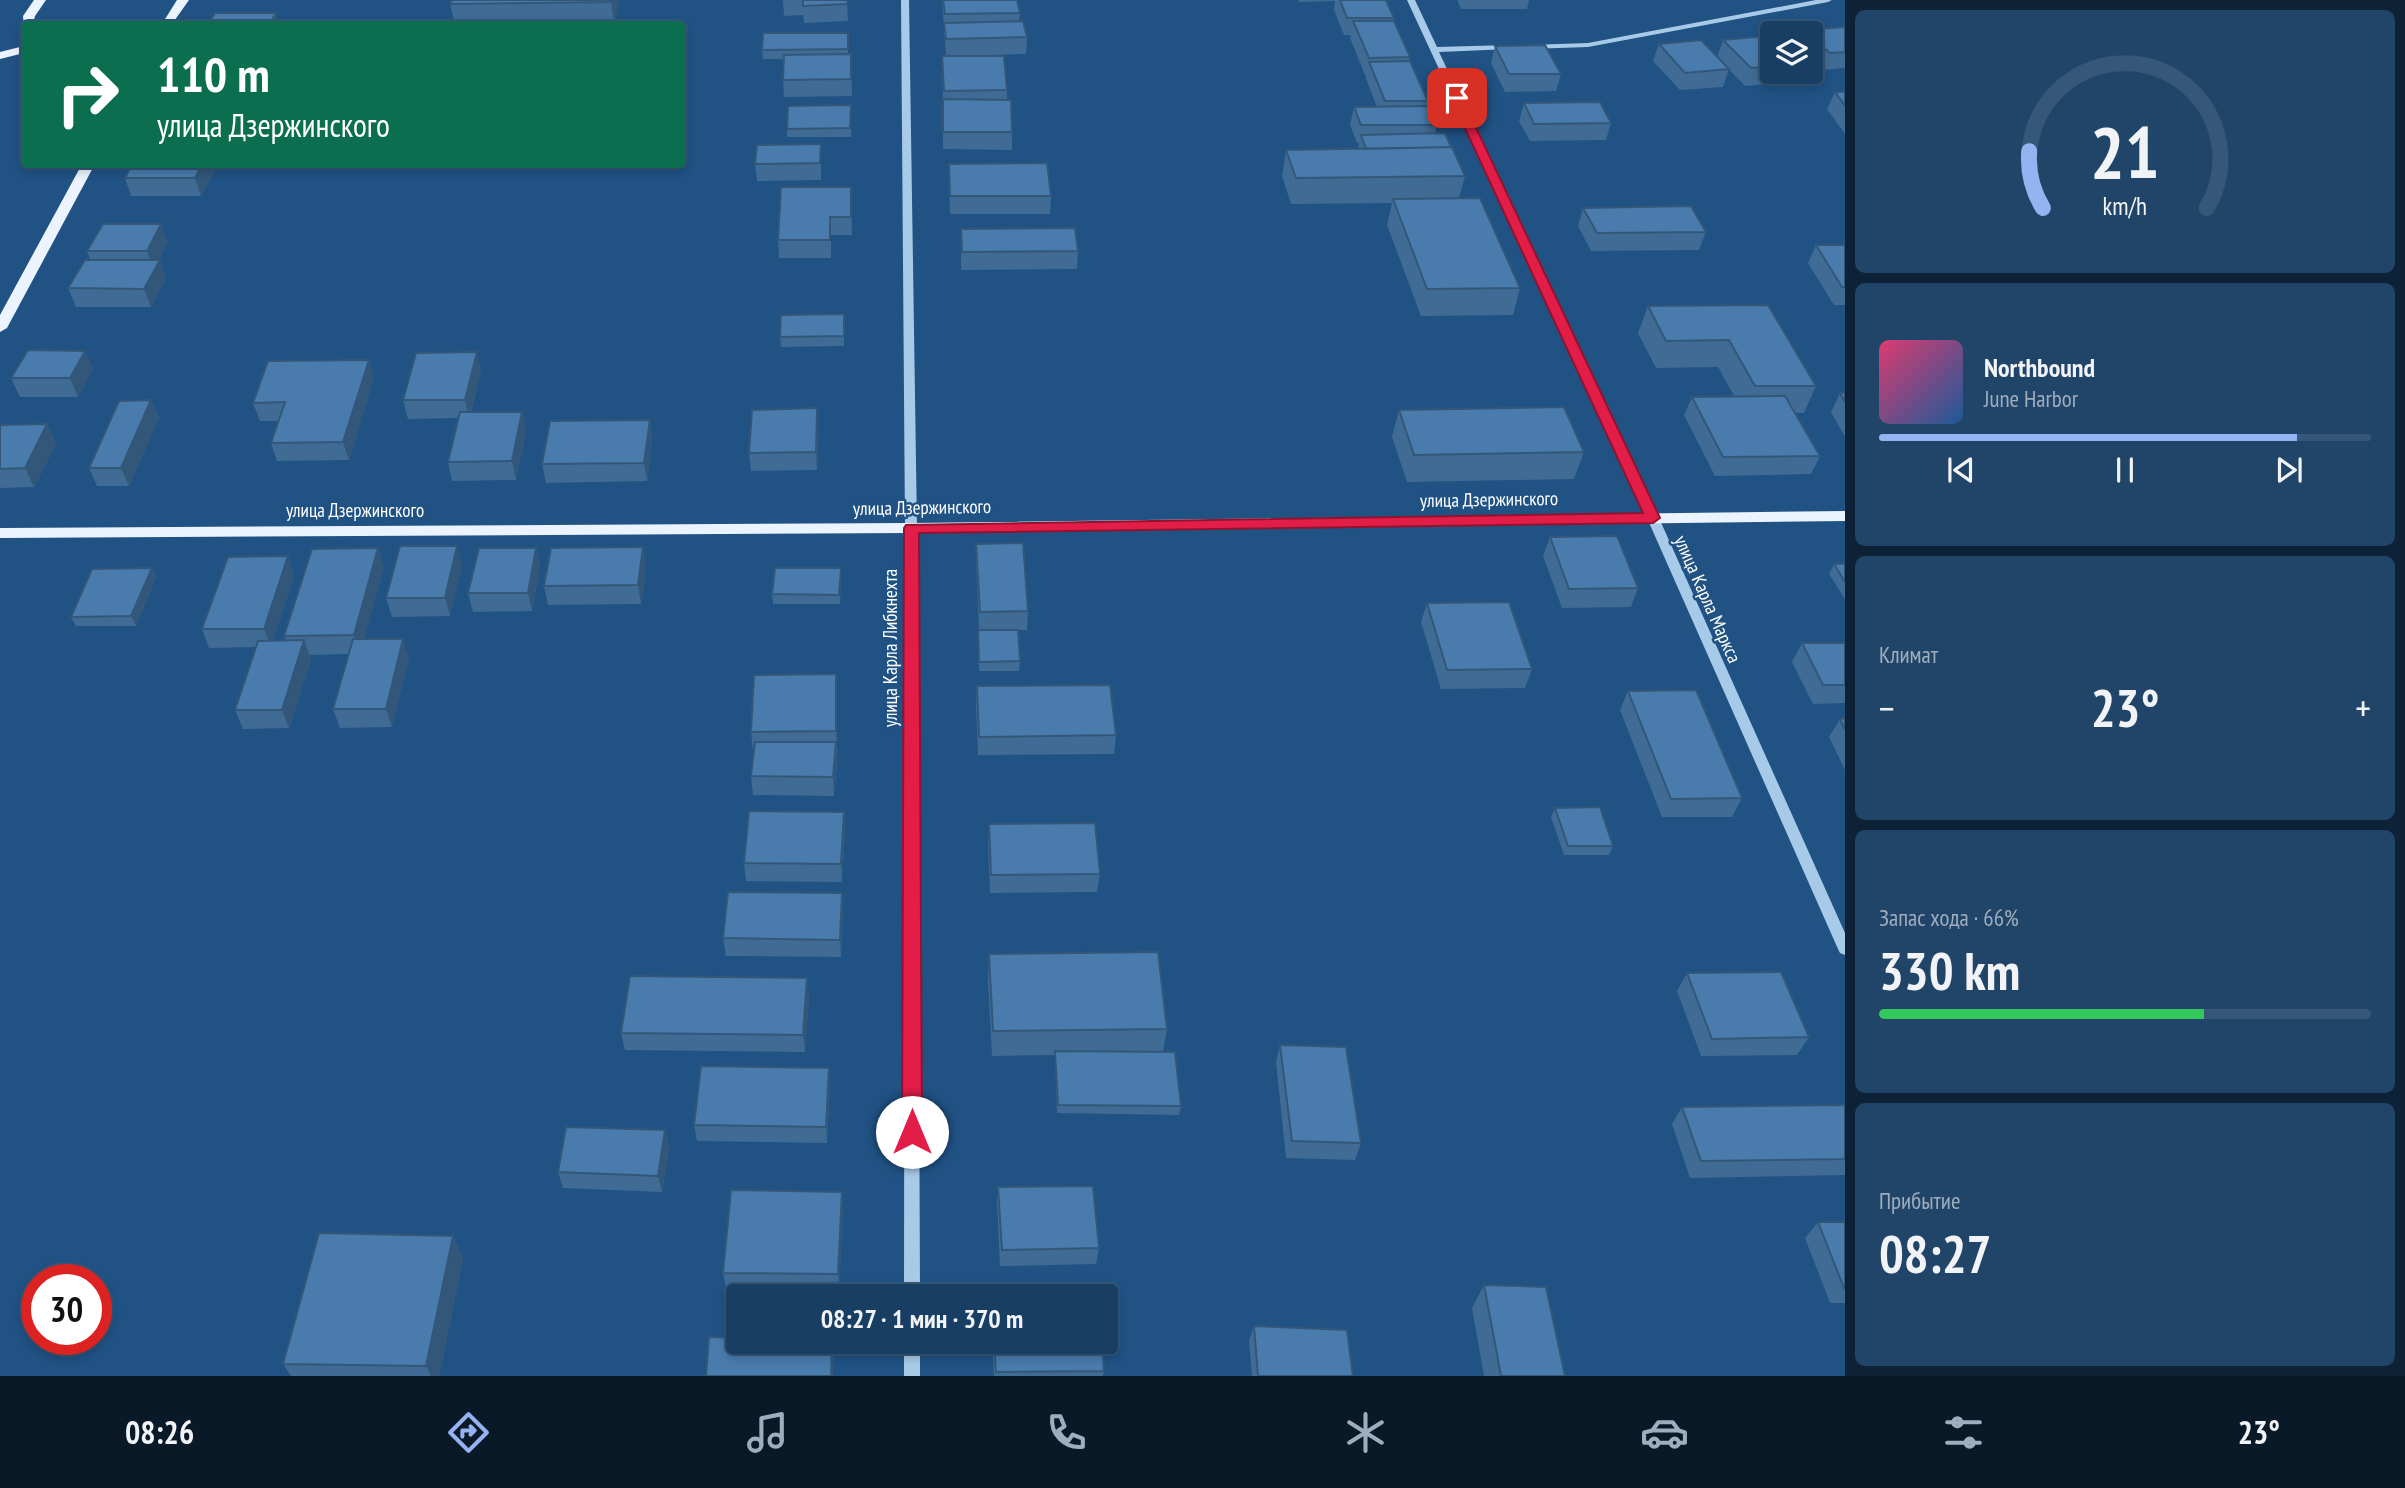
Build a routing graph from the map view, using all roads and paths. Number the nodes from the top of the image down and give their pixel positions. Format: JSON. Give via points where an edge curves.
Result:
{"nodes":[{"id":1,"x":40,"y":0,"type":"edge"},
{"id":2,"x":183,"y":0,"type":"edge"},
{"id":3,"x":905,"y":0,"type":"edge"},
{"id":4,"x":1411,"y":0,"type":"edge"},
{"id":5,"x":1828,"y":0,"type":"edge"},
{"id":6,"x":28,"y":21,"type":"edge"},
{"id":7,"x":169,"y":21,"type":"edge"},
{"id":8,"x":21,"y":47,"type":"edge"},
{"id":9,"x":1434,"y":50,"type":"junction"},
{"id":10,"x":0,"y":56,"type":"edge"},
{"id":11,"x":87,"y":168,"type":"edge"},
{"id":12,"x":0,"y":328,"type":"edge"},
{"id":13,"x":1845,"y":516,"type":"edge"},
{"id":14,"x":1653,"y":518,"type":"junction"},
{"id":15,"x":911,"y":528,"type":"junction"},
{"id":16,"x":0,"y":533,"type":"edge"},
{"id":17,"x":1845,"y":948,"type":"edge"},
{"id":18,"x":912,"y":1284,"type":"edge"},
{"id":19,"x":912,"y":1354,"type":"edge"},
{"id":20,"x":912,"y":1376,"type":"edge"}],
"edges":[{"from":1,"to":6,"type":"main road"},
{"from":2,"to":7,"type":"main road"},
{"from":3,"to":15,"type":"street","name":"улица Карла Либкнехта"},
{"from":4,"to":9,"type":"street","name":"улица Карла Маркса"},
{"from":5,"to":9,"type":"street","via":[[1588,45]]},
{"from":8,"to":10,"type":"main road"},
{"from":9,"to":14,"type":"street","name":"улица Карла Маркса"},
{"from":11,"to":12,"type":"main road"},
{"from":13,"to":14,"type":"main road","name":"улица Дзержинского"},
{"from":14,"to":15,"type":"main road","name":"улица Дзержинского"},
{"from":14,"to":17,"type":"street","name":"улица Карла Маркса"},
{"from":15,"to":16,"type":"main road","name":"улица Дзержинского"},
{"from":15,"to":18,"type":"street","name":"улица Карла Либкнехта"},
{"from":19,"to":20,"type":"street"}]}
